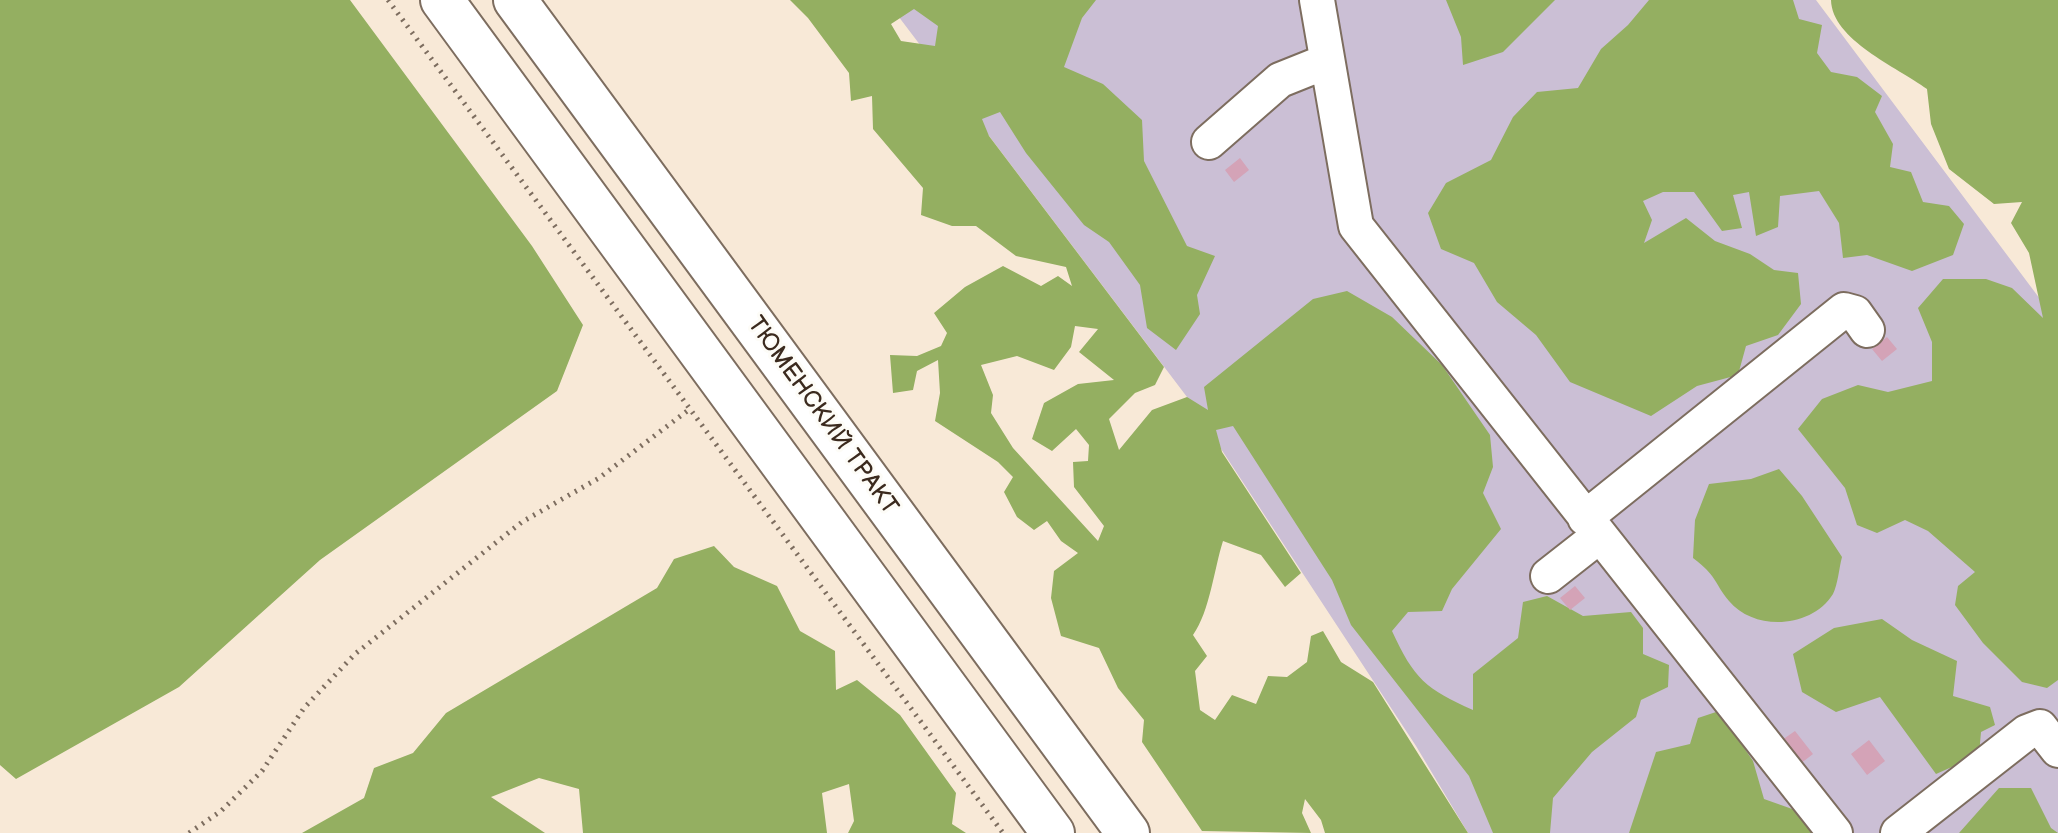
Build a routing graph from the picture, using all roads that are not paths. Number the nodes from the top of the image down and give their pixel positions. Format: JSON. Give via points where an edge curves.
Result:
{"nodes":[{"id":1,"x":442,"y":0,"type":"edge"},
{"id":2,"x":515,"y":0,"type":"edge"},
{"id":3,"x":1317,"y":0,"type":"edge"},
{"id":4,"x":1325,"y":62,"type":"junction"},
{"id":5,"x":1209,"y":142,"type":"dead end"},
{"id":6,"x":1867,"y":330,"type":"dead end"},
{"id":7,"x":1592,"y":527,"type":"junction"},
{"id":8,"x":1548,"y":576,"type":"dead end"},
{"id":9,"x":2058,"y":750,"type":"edge"},
{"id":10,"x":1053,"y":833,"type":"edge"},
{"id":11,"x":1128,"y":833,"type":"edge"},
{"id":12,"x":1835,"y":833,"type":"edge"},
{"id":13,"x":1898,"y":833,"type":"edge"}],
"edges":[{"from":1,"to":10,"type":"main road"},
{"from":2,"to":11,"type":"main road","name":"ТЮМЕНСКИЙ ТРАКТ"},
{"from":3,"to":4,"type":"lane"},
{"from":4,"to":5,"type":"lane","via":[[1280,80]]},
{"from":4,"to":7,"type":"lane","via":[[1356,226]]},
{"from":6,"to":7,"type":"lane","via":[[1855,313],[1844,310]]},
{"from":7,"to":8,"type":"lane"},
{"from":7,"to":12,"type":"lane"},
{"from":9,"to":13,"type":"lane","via":[[2040,727],[2027,732]]}]}
